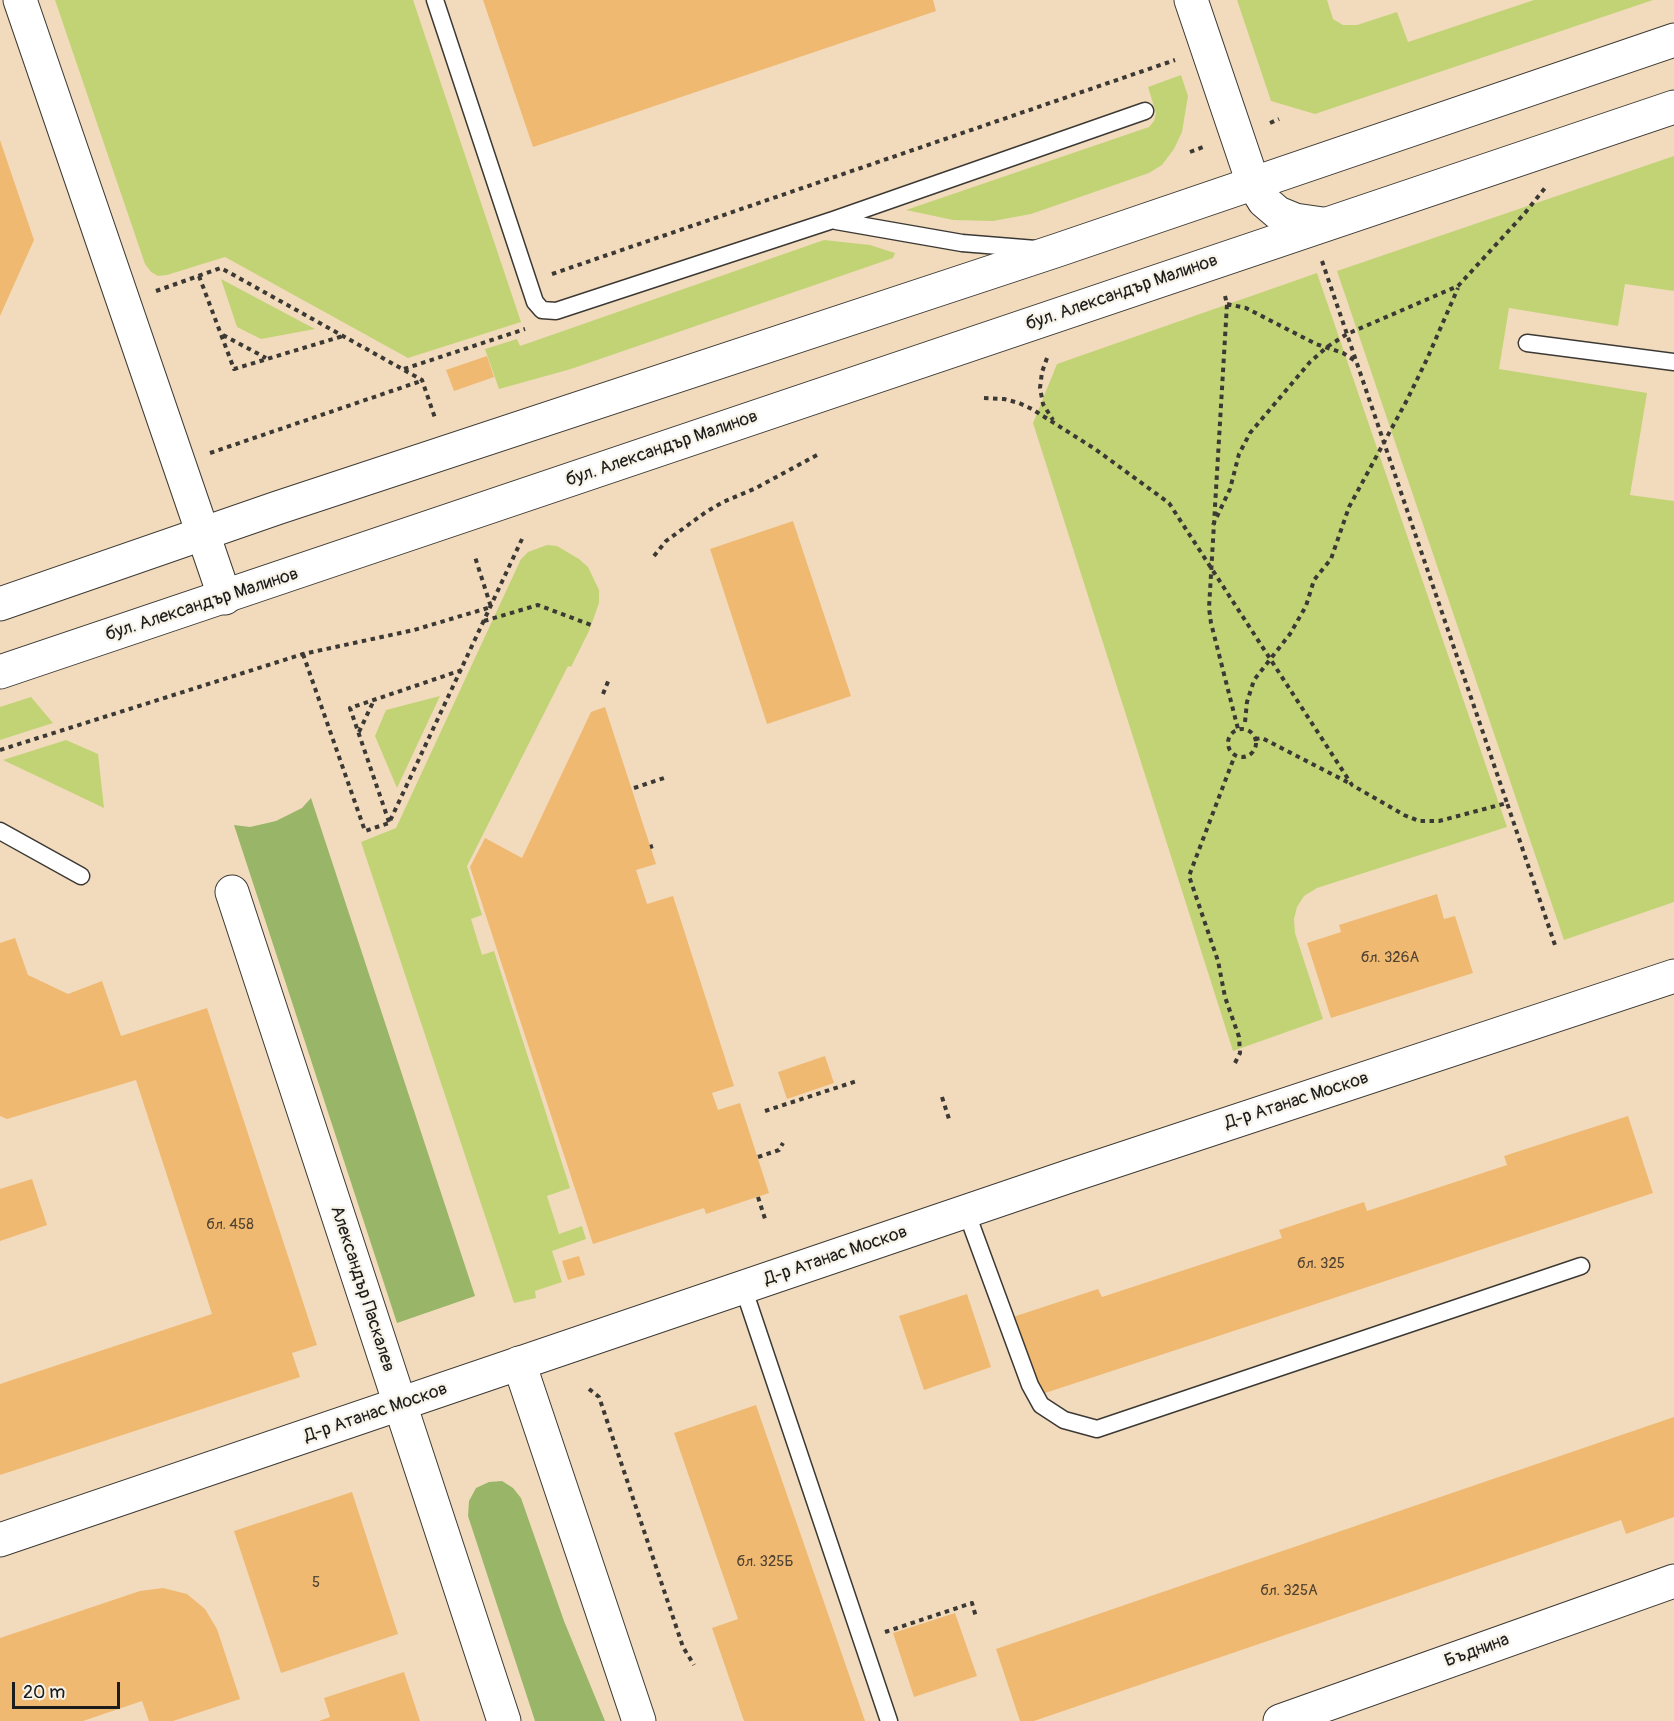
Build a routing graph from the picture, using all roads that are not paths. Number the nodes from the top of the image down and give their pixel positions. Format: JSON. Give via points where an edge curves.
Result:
{"nodes":[{"id":1,"x":20,"y":0,"type":"edge"},
{"id":2,"x":435,"y":0,"type":"edge"},
{"id":3,"x":1191,"y":0,"type":"edge"},
{"id":4,"x":1674,"y":40,"type":"edge"},
{"id":5,"x":1674,"y":107,"type":"edge"},
{"id":6,"x":1145,"y":111,"type":"dead end"},
{"id":7,"x":1253,"y":183,"type":"junction"},
{"id":8,"x":833,"y":220,"type":"junction"},
{"id":9,"x":1323,"y":224,"type":"junction"},
{"id":10,"x":1058,"y":250,"type":"junction"},
{"id":11,"x":1527,"y":343,"type":"dead end"},
{"id":12,"x":1674,"y":363,"type":"edge"},
{"id":13,"x":203,"y":534,"type":"junction"},
{"id":14,"x":225,"y":598,"type":"junction"},
{"id":15,"x":0,"y":604,"type":"edge"},
{"id":16,"x":0,"y":672,"type":"edge"},
{"id":17,"x":0,"y":831,"type":"edge"},
{"id":18,"x":81,"y":876,"type":"dead end"},
{"id":19,"x":232,"y":891,"type":"dead end"},
{"id":20,"x":1674,"y":976,"type":"edge"},
{"id":21,"x":966,"y":1211,"type":"junction"},
{"id":22,"x":1581,"y":1266,"type":"dead end"},
{"id":23,"x":743,"y":1287,"type":"junction"},
{"id":24,"x":519,"y":1364,"type":"junction"},
{"id":25,"x":400,"y":1404,"type":"junction"},
{"id":26,"x":0,"y":1540,"type":"edge"},
{"id":27,"x":1674,"y":1581,"type":"edge"},
{"id":28,"x":504,"y":1721,"type":"edge"},
{"id":29,"x":639,"y":1721,"type":"edge"},
{"id":30,"x":889,"y":1721,"type":"edge"},
{"id":31,"x":1280,"y":1721,"type":"edge"}],
"edges":[{"from":1,"to":13,"type":"street"},
{"from":2,"to":8,"type":"lane","via":[[528,282],[542,310],[556,310]]},
{"from":3,"to":7,"type":"street","name":"бул. Александър Малинов"},
{"from":4,"to":7,"type":"street"},
{"from":5,"to":9,"type":"street","name":"бул. Александър Малинов"},
{"from":6,"to":8,"type":"lane"},
{"from":7,"to":9,"type":"street","name":"бул. Александър Малинов","via":[[1264,201],[1278,213]]},
{"from":7,"to":10,"type":"street"},
{"from":8,"to":10,"type":"lane","via":[[962,243]]},
{"from":9,"to":14,"type":"street","name":"бул. Александър Малинов"},
{"from":10,"to":13,"type":"street"},
{"from":11,"to":12,"type":"lane"},
{"from":13,"to":14,"type":"street"},
{"from":13,"to":15,"type":"street"},
{"from":14,"to":16,"type":"street","name":"бул. Александър Малинов"},
{"from":17,"to":18,"type":"lane"},
{"from":19,"to":25,"type":"street","name":"Александър Паскалев"},
{"from":20,"to":21,"type":"street","name":"Д-р Атанас Москов"},
{"from":21,"to":22,"type":"lane","via":[[1030,1385],[1041,1405],[1064,1420],[1097,1429]]},
{"from":21,"to":23,"type":"street","name":"Д-р Атанас Москов"},
{"from":23,"to":24,"type":"street","name":"Д-р Атанас Москов"},
{"from":23,"to":30,"type":"lane"},
{"from":24,"to":25,"type":"street","name":"Д-р Атанас Москов"},
{"from":24,"to":29,"type":"street"},
{"from":25,"to":26,"type":"street","name":"Д-р Атанас Москов"},
{"from":25,"to":28,"type":"street","name":"Александър Паскалев"},
{"from":27,"to":31,"type":"street","name":"Бъднина"}]}
